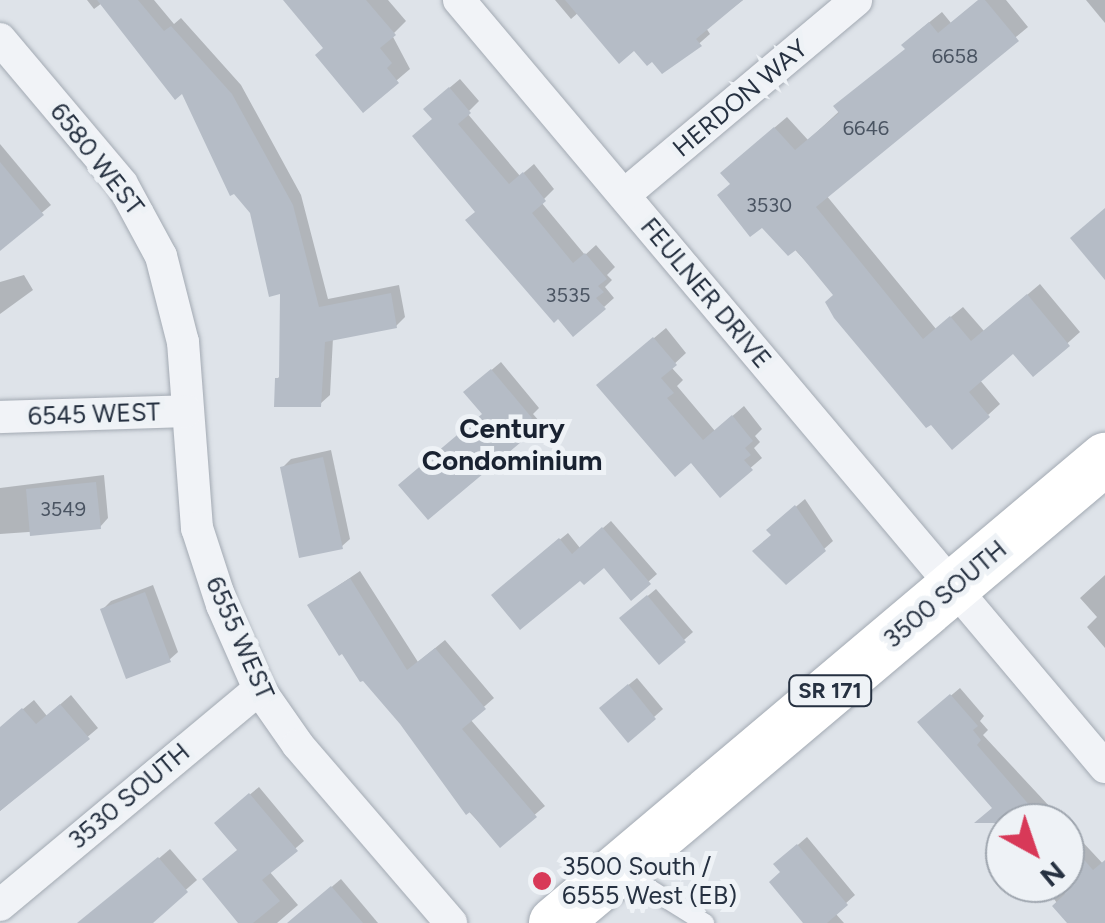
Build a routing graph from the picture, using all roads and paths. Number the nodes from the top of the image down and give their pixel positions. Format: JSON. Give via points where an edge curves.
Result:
{"nodes":[{"id":1,"x":459,"y":0,"type":"edge"},
{"id":2,"x":856,"y":0,"type":"edge"},
{"id":3,"x":0,"y":39,"type":"edge"},
{"id":4,"x":624,"y":196,"type":"junction"},
{"id":5,"x":187,"y":410,"type":"junction"},
{"id":6,"x":0,"y":417,"type":"edge"},
{"id":7,"x":1105,"y":459,"type":"edge"},
{"id":8,"x":954,"y":586,"type":"junction"},
{"id":9,"x":259,"y":690,"type":"junction"},
{"id":10,"x":1105,"y":766,"type":"edge"},
{"id":11,"x":618,"y":870,"type":"junction"},
{"id":12,"x":0,"y":905,"type":"edge"},
{"id":13,"x":451,"y":923,"type":"edge"},
{"id":14,"x":555,"y":923,"type":"edge"},
{"id":15,"x":705,"y":923,"type":"edge"}],
"edges":[{"from":1,"to":4,"type":"street","name":"FEULNER DRIVE"},
{"from":2,"to":4,"type":"street","name":"HERDON WAY"},
{"from":3,"to":5,"type":"street","name":"6580 WEST","via":[[122,184],[149,230],[179,312]]},
{"from":4,"to":8,"type":"street","name":"FEULNER DRIVE"},
{"from":5,"to":6,"type":"street","name":"6545 WEST"},
{"from":5,"to":9,"type":"street","name":"6555 WEST","via":[[198,528]]},
{"from":7,"to":8,"type":"main road","name":"3500 SOUTH","number":"SR 171"},
{"from":8,"to":10,"type":"street","name":"FEULNER DRIVE"},
{"from":8,"to":11,"type":"main road","name":"3500 SOUTH","number":"SR 171"},
{"from":9,"to":12,"type":"street","name":"3530 SOUTH"},
{"from":9,"to":13,"type":"street","name":"6555 WEST"},
{"from":11,"to":14,"type":"main road","name":"3500 SOUTH","number":"SR 171"},
{"from":11,"to":15,"type":"lane"}]}
